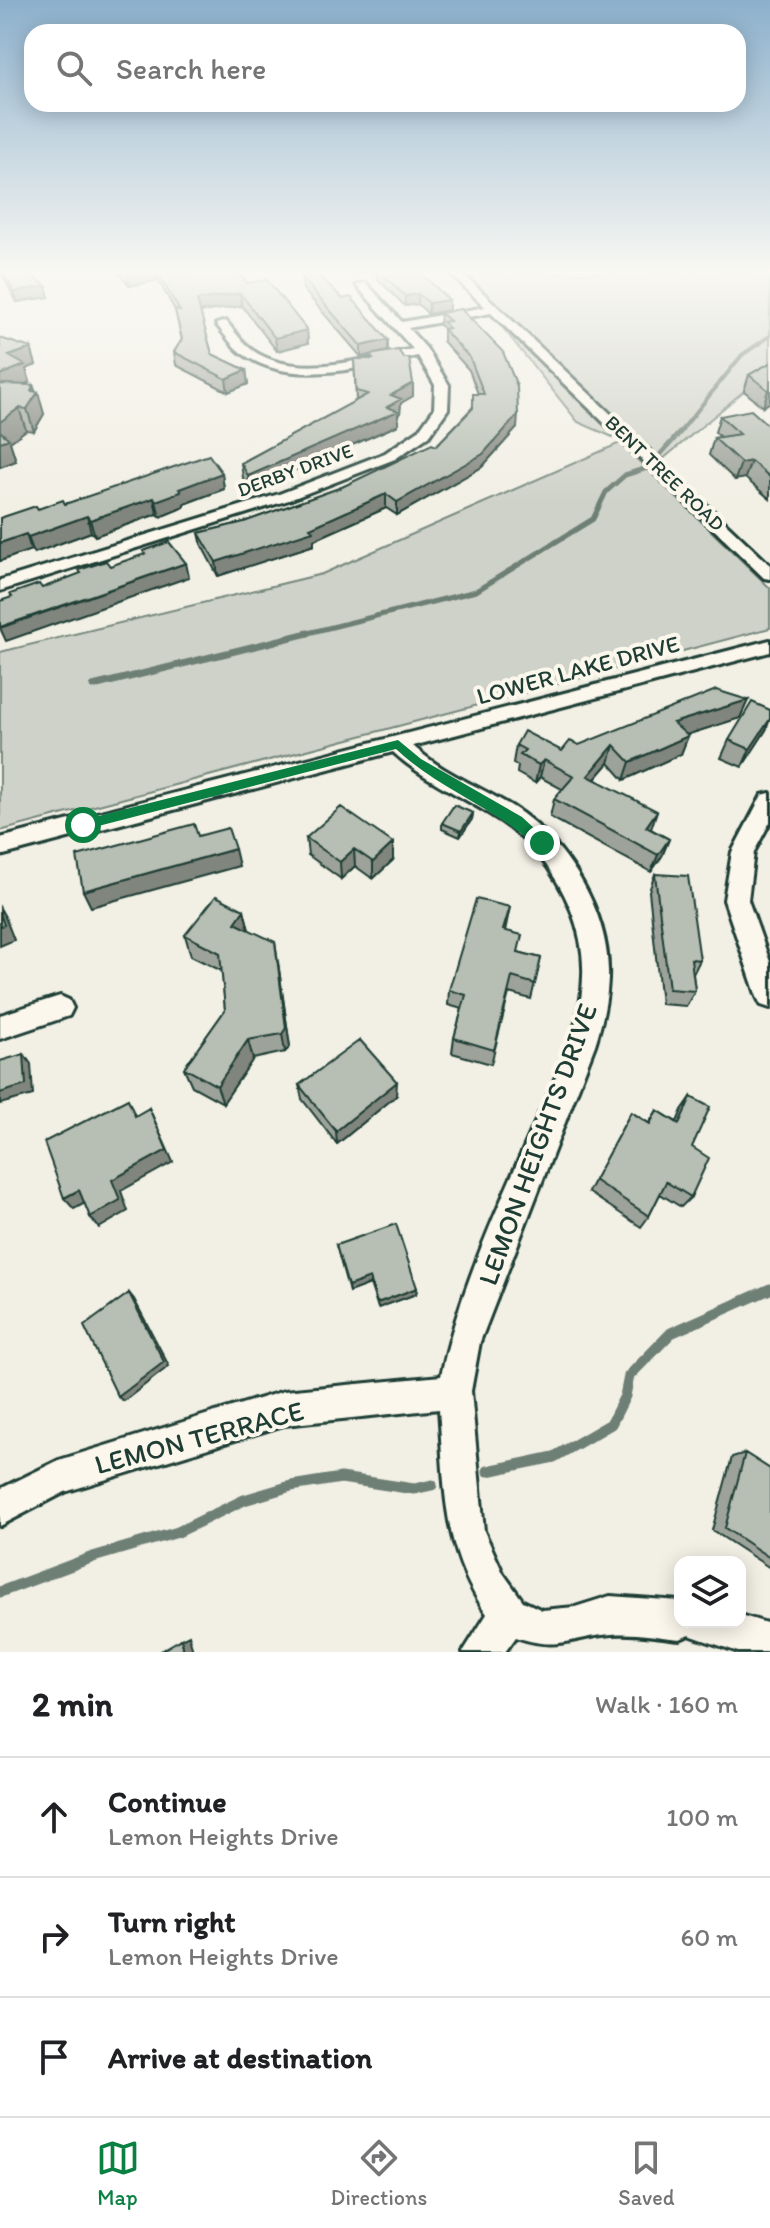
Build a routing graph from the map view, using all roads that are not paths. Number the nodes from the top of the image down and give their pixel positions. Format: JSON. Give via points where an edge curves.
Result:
{"nodes":[{"id":1,"x":245,"y":350,"type":"edge"},
{"id":2,"x":537,"y":350,"type":"edge"},
{"id":3,"x":422,"y":351,"type":"joint"},
{"id":4,"x":770,"y":574,"type":"edge"},
{"id":5,"x":0,"y":586,"type":"edge"},
{"id":6,"x":762,"y":649,"type":"edge"},
{"id":7,"x":770,"y":668,"type":"edge"},
{"id":8,"x":398,"y":744,"type":"junction"},
{"id":9,"x":770,"y":801,"type":"edge"},
{"id":10,"x":0,"y":847,"type":"edge"},
{"id":11,"x":770,"y":997,"type":"edge"},
{"id":12,"x":60,"y":1008,"type":"dead end"},
{"id":13,"x":0,"y":1027,"type":"edge"},
{"id":14,"x":454,"y":1391,"type":"junction"},
{"id":15,"x":0,"y":1508,"type":"edge"},
{"id":16,"x":510,"y":1614,"type":"junction"},
{"id":17,"x":674,"y":1620,"type":"edge"},
{"id":18,"x":725,"y":1628,"type":"edge"},
{"id":19,"x":770,"y":1643,"type":"edge"},
{"id":20,"x":482,"y":1652,"type":"edge"}],
"edges":[{"from":1,"to":3,"type":"street","via":[[284,366],[338,366]]},
{"from":2,"to":4,"type":"street","name":"BENT TREE ROAD"},
{"from":3,"to":5,"type":"street","name":"DERBY DRIVE","via":[[442,385],[441,409],[424,433],[390,456],[201,525]]},
{"from":6,"to":7,"type":"street"},
{"from":6,"to":8,"type":"street","name":"LOWER LAKE DRIVE"},
{"from":8,"to":10,"type":"street"},
{"from":8,"to":14,"type":"street","name":"LEMON HEIGHTS DRIVE","via":[[417,762],[518,821],[542,843],[575,893],[594,950],[596,977],[584,1036],[464,1342]]},
{"from":9,"to":11,"type":"street","via":[[743,852],[736,900]]},
{"from":12,"to":13,"type":"street"},
{"from":14,"to":15,"type":"street","name":"LEMON TERRACE","via":[[284,1408],[59,1477]]},
{"from":14,"to":16,"type":"street","name":"LEMON HEIGHTS DRIVE","via":[[466,1532],[490,1586]]},
{"from":16,"to":17,"type":"street","via":[[540,1629],[610,1615]]},
{"from":16,"to":20,"type":"street"},
{"from":18,"to":19,"type":"street"}]}
